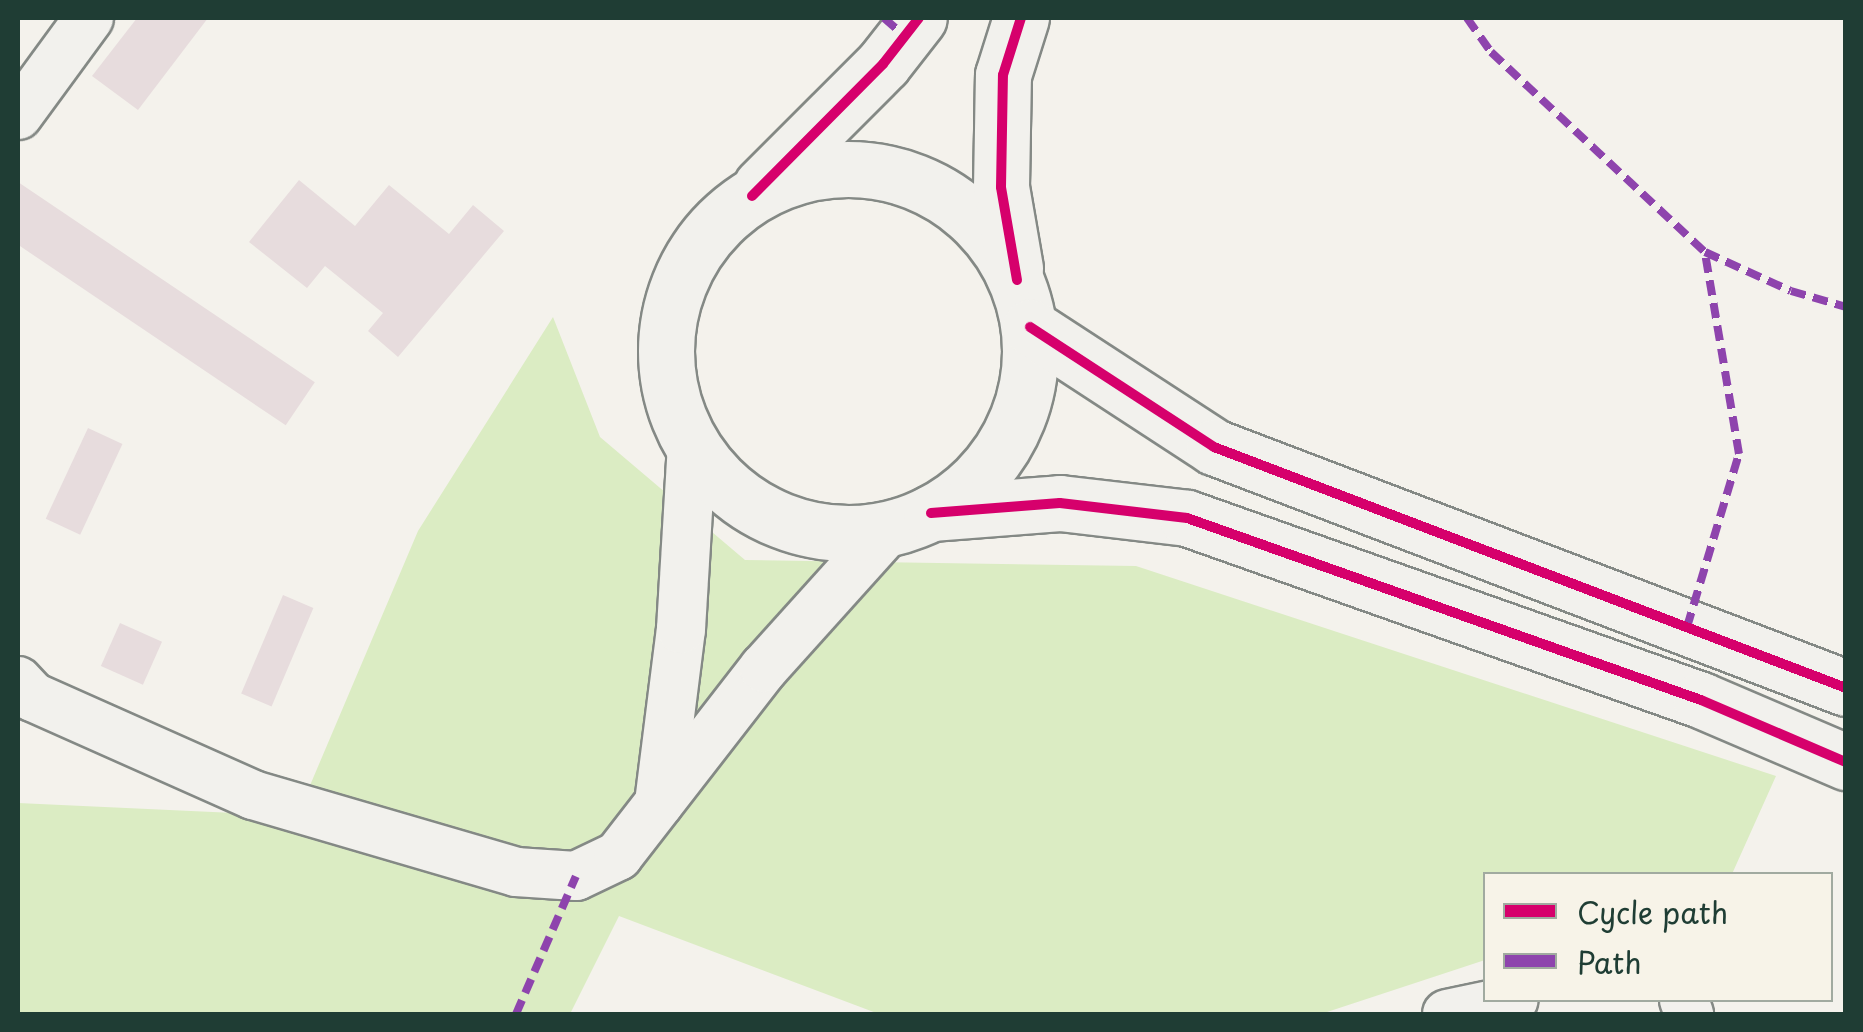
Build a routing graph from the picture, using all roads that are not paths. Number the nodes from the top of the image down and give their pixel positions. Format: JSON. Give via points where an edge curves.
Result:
{"nodes":[{"id":1,"x":89,"y":18,"type":"edge"},
{"id":2,"x":919,"y":18,"type":"edge"},
{"id":3,"x":1021,"y":18,"type":"edge"},
{"id":4,"x":18,"y":115,"type":"edge"},
{"id":5,"x":752,"y":196,"type":"junction"},
{"id":6,"x":1024,"y":304,"type":"junction"},
{"id":7,"x":692,"y":446,"type":"junction"},
{"id":8,"x":910,"y":521,"type":"junction"},
{"id":9,"x":18,"y":681,"type":"edge"},
{"id":10,"x":1846,"y":688,"type":"edge"},
{"id":11,"x":1846,"y":762,"type":"edge"},
{"id":12,"x":658,"y":807,"type":"junction"},
{"id":13,"x":1504,"y":1002,"type":"edge"},
{"id":14,"x":1447,"y":1014,"type":"edge"}],
"edges":[{"from":1,"to":4,"type":"street"},
{"from":2,"to":5,"type":"highway","via":[[884,64]]},
{"from":3,"to":6,"type":"highway","via":[[1003,75],[1001,187]]},
{"from":5,"to":6,"type":"highway","via":[[800,175],[852,168],[904,177],[951,200],[990,235]]},
{"from":5,"to":7,"type":"highway","via":[[708,232],[679,281],[665,336],[670,393]]},
{"from":6,"to":8,"type":"highway","via":[[1026,387],[998,455],[968,488]]},
{"from":6,"to":10,"type":"highway","via":[[1214,447]]},
{"from":7,"to":8,"type":"highway","via":[[728,488],[776,519],[832,532]]},
{"from":7,"to":12,"type":"street","via":[[681,629]]},
{"from":8,"to":11,"type":"highway","via":[[1060,503],[1188,518],[1666,687]]},
{"from":8,"to":12,"type":"street","via":[[764,668]]},
{"from":9,"to":12,"type":"street","via":[[33,696],[253,795],[516,872],[576,876],[618,856]]},
{"from":13,"to":14,"type":"street"}]}
